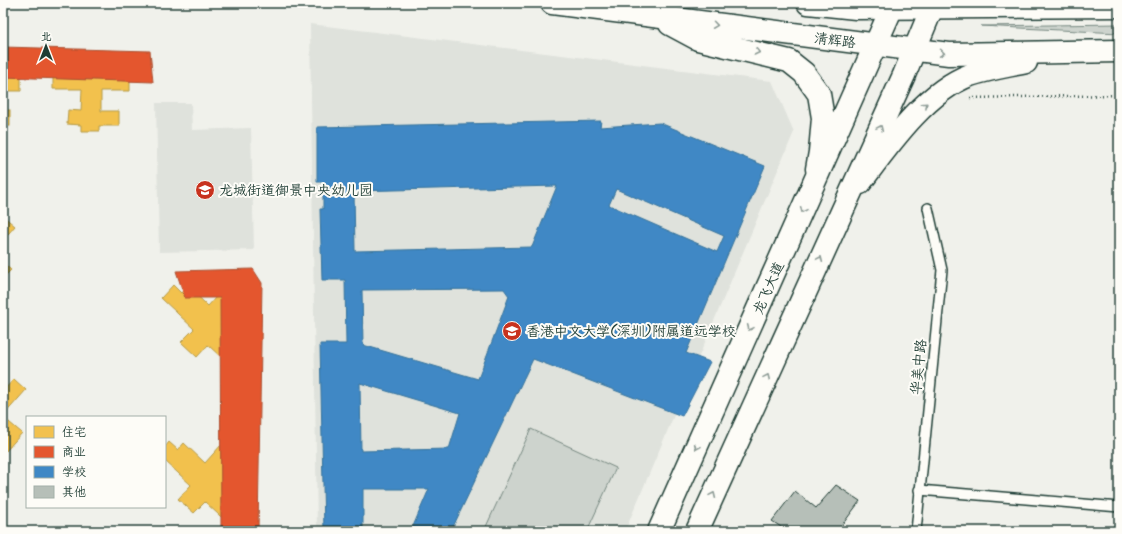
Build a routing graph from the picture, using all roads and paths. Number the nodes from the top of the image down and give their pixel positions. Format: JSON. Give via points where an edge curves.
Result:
{"nodes":[{"id":1,"x":552,"y":3,"type":"edge"},
{"id":2,"x":808,"y":3,"type":"edge"},
{"id":3,"x":893,"y":5,"type":"edge"},
{"id":4,"x":934,"y":5,"type":"edge"},
{"id":5,"x":1119,"y":6,"type":"edge"},
{"id":6,"x":655,"y":17,"type":"junction"},
{"id":7,"x":876,"y":45,"type":"junction"},
{"id":8,"x":914,"y":50,"type":"junction"},
{"id":9,"x":1116,"y":51,"type":"edge"},
{"id":10,"x":942,"y":91,"type":"junction"},
{"id":11,"x":1119,"y":94,"type":"edge"},
{"id":12,"x":814,"y":185,"type":"junction"},
{"id":13,"x":847,"y":200,"type":"junction"},
{"id":14,"x":928,"y":208,"type":"dead end"},
{"id":15,"x":919,"y":490,"type":"junction"},
{"id":16,"x":1119,"y":507,"type":"edge"},
{"id":17,"x":659,"y":531,"type":"edge"},
{"id":18,"x":697,"y":531,"type":"edge"},
{"id":19,"x":916,"y":531,"type":"edge"}],
"edges":[{"from":1,"to":6,"type":"street","name":"清辉路"},
{"from":2,"to":3,"type":"street","via":[[840,7]]},
{"from":3,"to":4,"type":"street"},
{"from":3,"to":7,"type":"street","name":"龙飞大道"},
{"from":4,"to":5,"type":"street"},
{"from":4,"to":8,"type":"street"},
{"from":6,"to":7,"type":"street","name":"清辉路","one_way":true},
{"from":6,"to":12,"type":"street","one_way":true,"via":[[698,39],[789,61],[804,73],[819,94],[823,118]]},
{"from":7,"to":8,"type":"street","name":"清辉路"},
{"from":7,"to":12,"type":"street","name":"龙飞大道"},
{"from":8,"to":9,"type":"street","name":"清辉路","one_way":true,"via":[[949,54]]},
{"from":13,"to":8,"type":"street","one_way":true},
{"from":9,"to":10,"type":"street","via":[[1040,59],[999,68],[970,76]]},
{"from":10,"to":11,"type":"path","via":[[948,99]]},
{"from":13,"to":10,"type":"street","one_way":true,"via":[[888,146],[922,108]]},
{"from":12,"to":17,"type":"street","name":"龙飞大道","one_way":true},
{"from":18,"to":13,"type":"street","one_way":true},
{"from":14,"to":15,"type":"lane","name":"华美中路","via":[[942,270]]},
{"from":15,"to":16,"type":"lane"},
{"from":15,"to":19,"type":"lane","name":"华美中路"}]}
